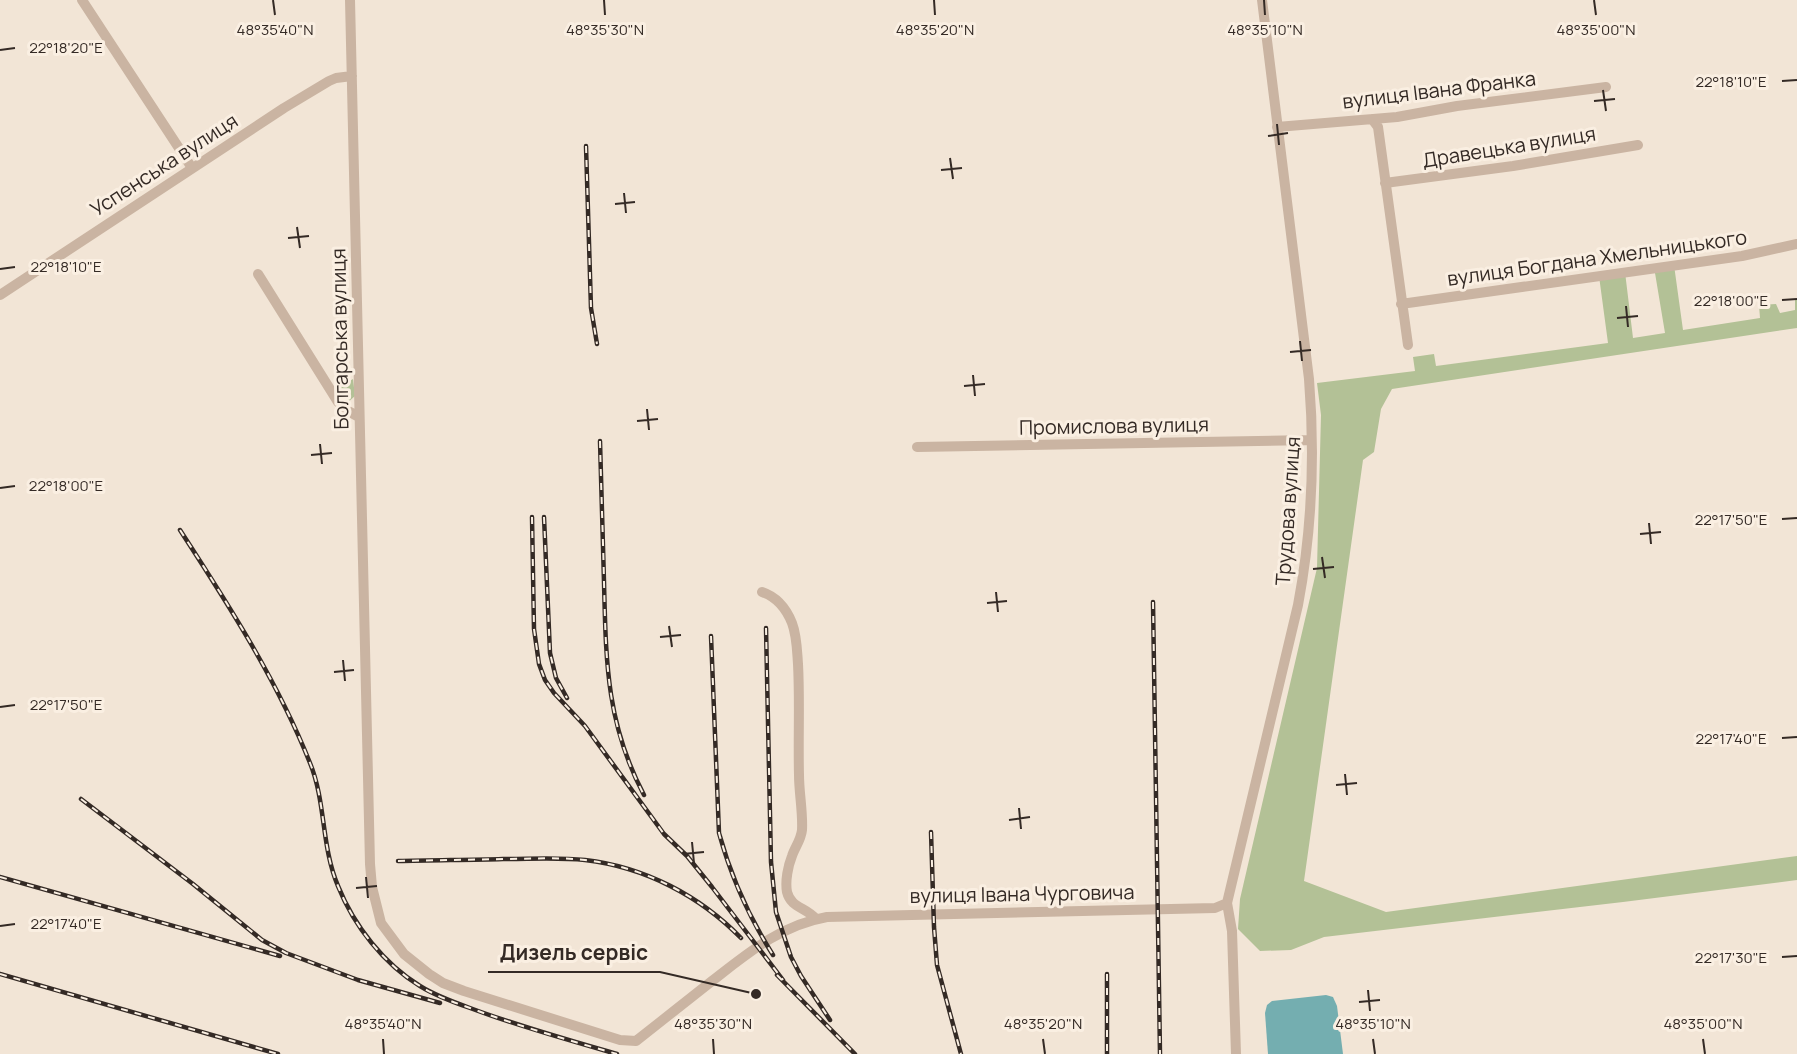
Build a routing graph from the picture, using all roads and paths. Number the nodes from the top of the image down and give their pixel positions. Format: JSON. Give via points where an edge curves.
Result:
{"nodes":[{"id":1,"x":82,"y":0,"type":"edge"},
{"id":2,"x":350,"y":0,"type":"edge"},
{"id":3,"x":1262,"y":0,"type":"edge"},
{"id":4,"x":352,"y":76,"type":"junction"},
{"id":5,"x":1606,"y":87,"type":"dead end"},
{"id":6,"x":1372,"y":119,"type":"junction"},
{"id":7,"x":1277,"y":127,"type":"junction"},
{"id":8,"x":1638,"y":145,"type":"dead end"},
{"id":9,"x":192,"y":168,"type":"junction"},
{"id":10,"x":1385,"y":183,"type":"junction"},
{"id":11,"x":1797,"y":244,"type":"edge"},
{"id":12,"x":258,"y":274,"type":"dead end"},
{"id":13,"x":0,"y":295,"type":"edge"},
{"id":14,"x":1401,"y":304,"type":"junction"},
{"id":15,"x":1408,"y":345,"type":"dead end"},
{"id":16,"x":359,"y":417,"type":"junction"},
{"id":17,"x":1311,"y":440,"type":"junction"},
{"id":18,"x":917,"y":447,"type":"dead end"},
{"id":19,"x":762,"y":592,"type":"dead end"},
{"id":20,"x":1227,"y":903,"type":"junction"},
{"id":21,"x":816,"y":919,"type":"junction"},
{"id":22,"x":1236,"y":1054,"type":"edge"}],
"edges":[{"from":1,"to":9,"type":"street"},
{"from":2,"to":4,"type":"street","name":"Болгарська вулиця"},
{"from":3,"to":7,"type":"street","name":"Трудова вулиця"},
{"from":4,"to":9,"type":"street","name":"Успенська вулиця","via":[[329,81]]},
{"from":4,"to":16,"type":"street","name":"Болгарська вулиця"},
{"from":5,"to":6,"type":"street","name":"вулиця Івана Франка"},
{"from":6,"to":7,"type":"street","name":"вулиця Івана Франка"},
{"from":6,"to":10,"type":"street","via":[[1378,127]]},
{"from":7,"to":17,"type":"street","name":"Трудова вулиця","via":[[1309,379]]},
{"from":8,"to":10,"type":"street","name":"Дравецька вулиця"},
{"from":9,"to":13,"type":"street","name":"Успенська вулиця"},
{"from":10,"to":14,"type":"street"},
{"from":11,"to":14,"type":"street","name":"вулиця Богдана Хмельницького","via":[[1742,256]]},
{"from":12,"to":16,"type":"street","via":[[338,402]]},
{"from":14,"to":15,"type":"street"},
{"from":16,"to":21,"type":"street","name":"Болгарська вулиця","via":[[370,864],[381,923],[404,954],[443,983],[620,1040],[636,1041],[752,949]]},
{"from":17,"to":18,"type":"street","name":"Промислова вулиця"},
{"from":17,"to":20,"type":"street","name":"Трудова вулиця","via":[[1306,566]]},
{"from":19,"to":21,"type":"street","via":[[780,601],[792,623],[796,642],[802,831],[792,855],[786,889],[794,905]]},
{"from":20,"to":21,"type":"street","name":"вулиця Івана Чурговича","via":[[1215,908]]},
{"from":20,"to":22,"type":"street","name":"Трудова вулиця","via":[[1232,931]]}]}
